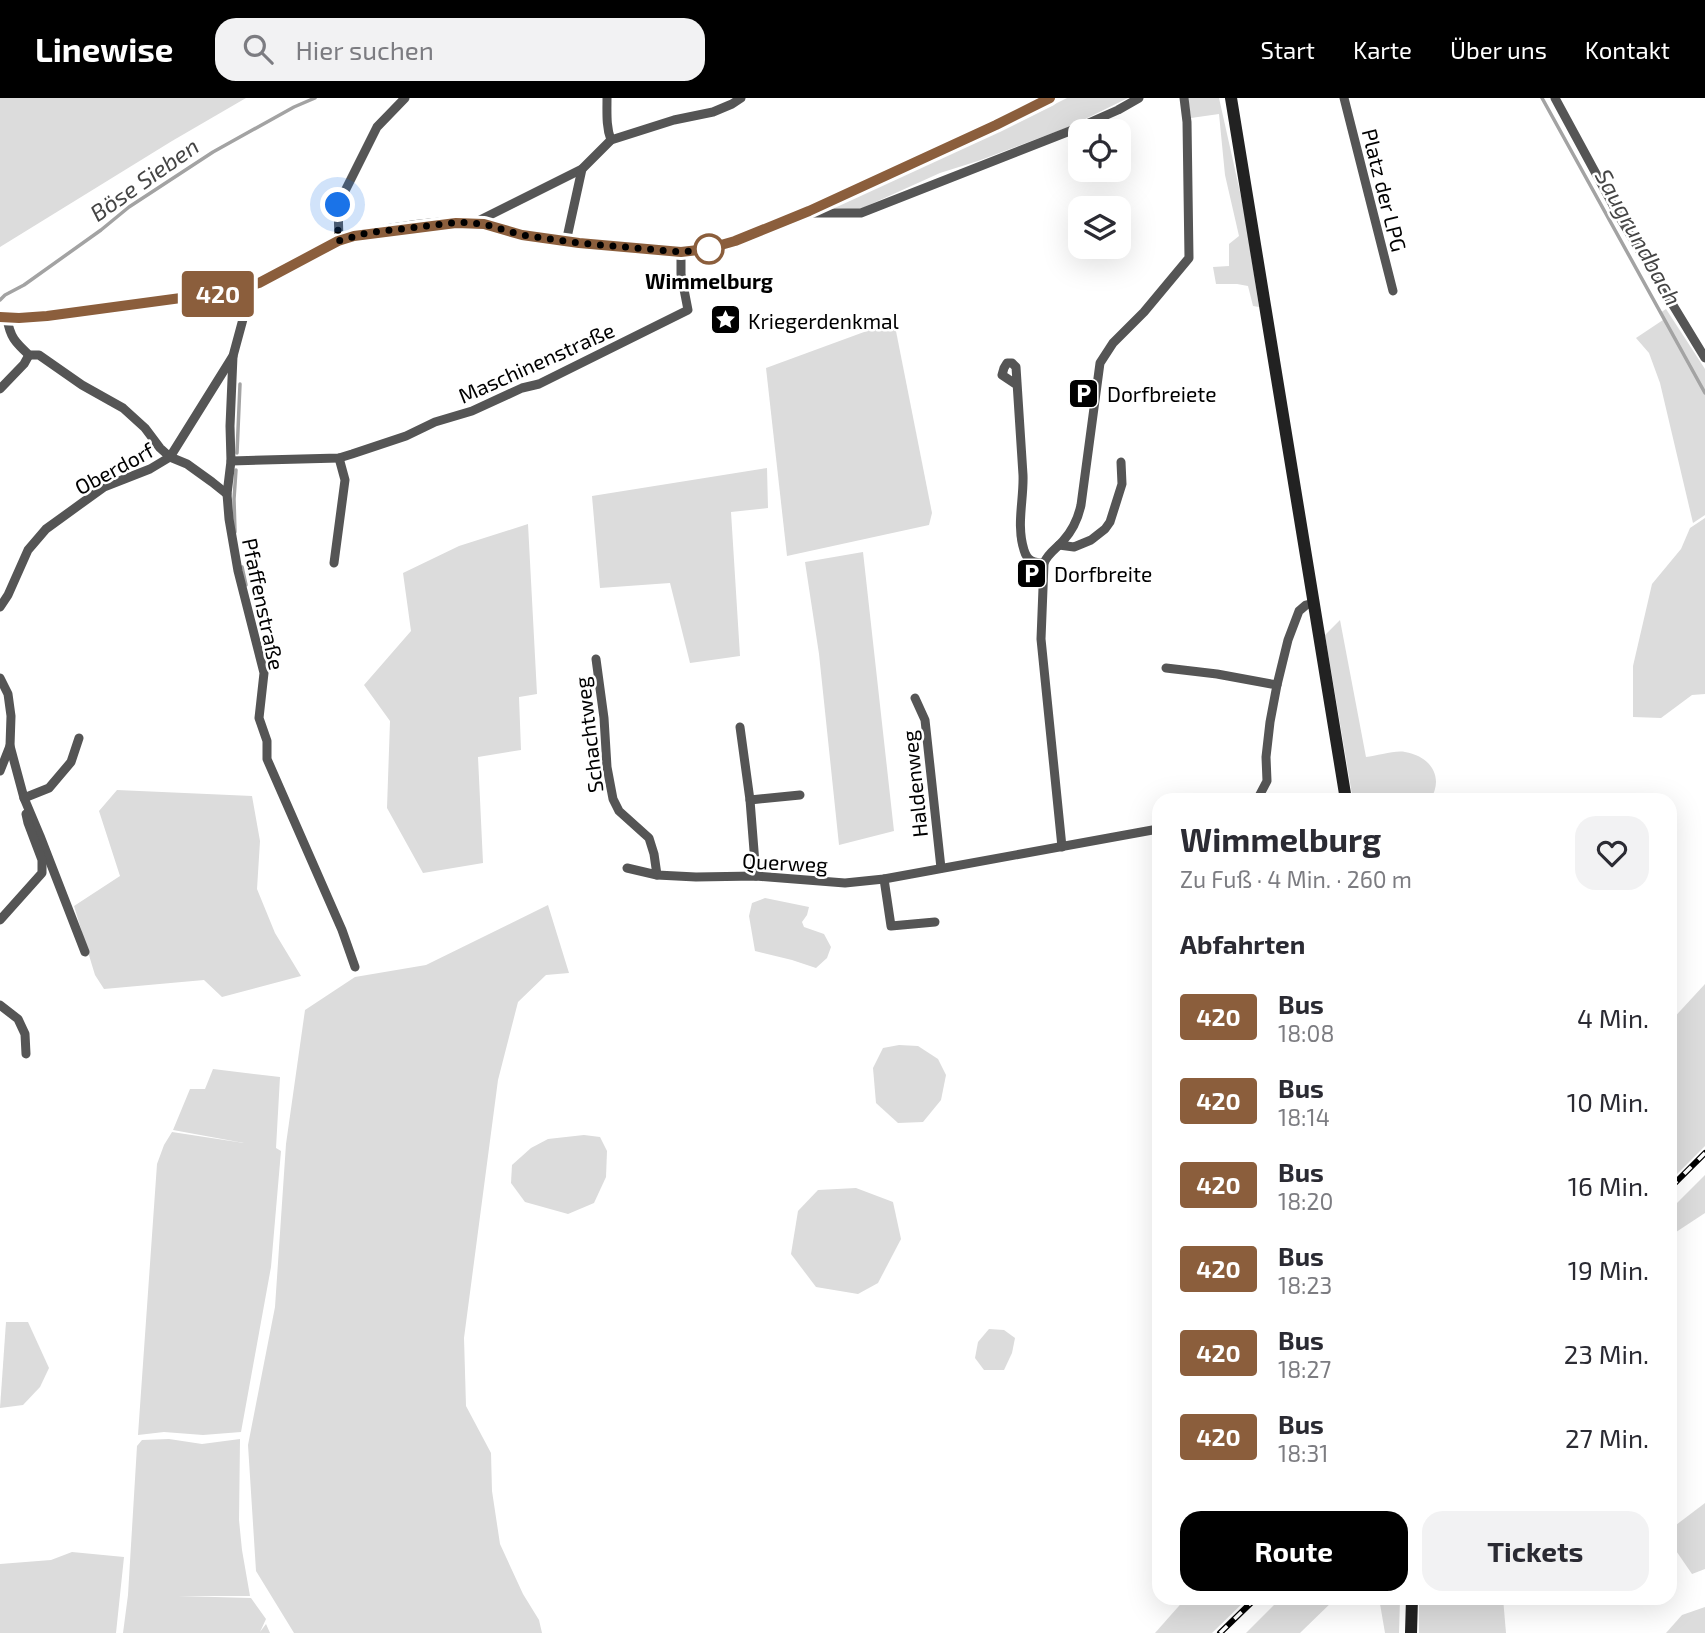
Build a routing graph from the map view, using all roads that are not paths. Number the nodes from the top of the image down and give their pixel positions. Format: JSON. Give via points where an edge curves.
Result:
{"nodes":[{"id":1,"x":405,"y":98,"type":"edge"},
{"id":2,"x":607,"y":98,"type":"edge"},
{"id":3,"x":741,"y":98,"type":"edge"},
{"id":4,"x":1050,"y":98,"type":"edge"},
{"id":5,"x":1139,"y":98,"type":"edge"},
{"id":6,"x":1184,"y":98,"type":"edge"},
{"id":7,"x":1231,"y":98,"type":"edge"},
{"id":8,"x":1344,"y":98,"type":"edge"},
{"id":9,"x":1555,"y":98,"type":"edge"},
{"id":10,"x":611,"y":140,"type":"junction"},
{"id":11,"x":582,"y":169,"type":"junction"},
{"id":12,"x":805,"y":213,"type":"junction"},
{"id":13,"x":474,"y":223,"type":"junction"},
{"id":14,"x":338,"y":241,"type":"junction"},
{"id":15,"x":566,"y":242,"type":"junction"},
{"id":16,"x":681,"y":252,"type":"junction"},
{"id":17,"x":248,"y":287,"type":"junction"},
{"id":18,"x":1393,"y":291,"type":"dead end"},
{"id":19,"x":4,"y":318,"type":"edge"},
{"id":20,"x":29,"y":355,"type":"junction"},
{"id":21,"x":233,"y":356,"type":"junction"},
{"id":22,"x":1705,"y":358,"type":"edge"},
{"id":23,"x":1017,"y":386,"type":"dead end"},
{"id":24,"x":0,"y":388,"type":"edge"},
{"id":25,"x":170,"y":457,"type":"junction"},
{"id":26,"x":339,"y":458,"type":"junction"},
{"id":27,"x":231,"y":461,"type":"junction"},
{"id":28,"x":1121,"y":462,"type":"dead end"},
{"id":29,"x":228,"y":494,"type":"junction"},
{"id":30,"x":1059,"y":545,"type":"junction"},
{"id":31,"x":334,"y":563,"type":"dead end"},
{"id":32,"x":1044,"y":563,"type":"junction"},
{"id":33,"x":1314,"y":603,"type":"junction"},
{"id":34,"x":0,"y":607,"type":"edge"},
{"id":35,"x":596,"y":659,"type":"dead end"},
{"id":36,"x":1166,"y":668,"type":"dead end"},
{"id":37,"x":0,"y":678,"type":"edge"},
{"id":38,"x":1277,"y":685,"type":"junction"},
{"id":39,"x":915,"y":698,"type":"dead end"},
{"id":40,"x":740,"y":727,"type":"dead end"},
{"id":41,"x":79,"y":738,"type":"dead end"},
{"id":42,"x":10,"y":746,"type":"junction"},
{"id":43,"x":0,"y":771,"type":"edge"},
{"id":44,"x":1261,"y":793,"type":"edge"},
{"id":45,"x":1345,"y":793,"type":"edge"},
{"id":46,"x":800,"y":795,"type":"dead end"},
{"id":47,"x":750,"y":800,"type":"junction"},
{"id":48,"x":25,"y":802,"type":"junction"},
{"id":49,"x":1152,"y":830,"type":"edge"},
{"id":50,"x":1062,"y":847,"type":"junction"},
{"id":51,"x":627,"y":868,"type":"dead end"},
{"id":52,"x":941,"y":868,"type":"junction"},
{"id":53,"x":657,"y":875,"type":"junction"},
{"id":54,"x":756,"y":876,"type":"junction"},
{"id":55,"x":884,"y":879,"type":"junction"},
{"id":56,"x":0,"y":920,"type":"edge"},
{"id":57,"x":935,"y":922,"type":"dead end"},
{"id":58,"x":85,"y":952,"type":"dead end"},
{"id":59,"x":355,"y":967,"type":"dead end"},
{"id":60,"x":0,"y":1005,"type":"edge"},
{"id":61,"x":26,"y":1054,"type":"dead end"},
{"id":62,"x":1412,"y":1605,"type":"edge"},
{"id":63,"x":1411,"y":1633,"type":"edge"}],
"edges":[{"from":1,"to":14,"type":"street","via":[[377,127],[338,205]]},
{"from":2,"to":10,"type":"street"},
{"from":3,"to":10,"type":"street","via":[[713,112]]},
{"from":4,"to":12,"type":"main road"},
{"from":5,"to":12,"type":"street","via":[[861,213]]},
{"from":6,"to":30,"type":"street","via":[[1189,258],[1100,363],[1081,505],[1077,522]]},
{"from":7,"to":33,"type":"main road"},
{"from":8,"to":18,"type":"street","name":"Platz der LPG"},
{"from":9,"to":22,"type":"street","via":[[1620,218]]},
{"from":10,"to":11,"type":"street"},
{"from":11,"to":13,"type":"street"},
{"from":11,"to":15,"type":"street"},
{"from":12,"to":16,"type":"main road","via":[[721,246]]},
{"from":13,"to":14,"type":"main road","via":[[398,229]]},
{"from":13,"to":15,"type":"main road"},
{"from":14,"to":17,"type":"main road"},
{"from":15,"to":16,"type":"main road"},
{"from":16,"to":26,"type":"street","name":"Maschinenstraße","via":[[688,310],[539,384]]},
{"from":17,"to":19,"type":"main road"},
{"from":17,"to":21,"type":"street","name":"Oberdorf"},
{"from":19,"to":20,"type":"street","via":[[15,343]]},
{"from":20,"to":24,"type":"street"},
{"from":20,"to":25,"type":"street","via":[[39,355],[123,408]]},
{"from":21,"to":25,"type":"street","name":"Oberdorf"},
{"from":21,"to":27,"type":"street","name":"Pfaffenstraße"},
{"from":23,"to":32,"type":"street","via":[[1024,550],[1035,563]]},
{"from":25,"to":29,"type":"street","name":"Oberdorf"},
{"from":25,"to":34,"type":"street","name":"Oberdorf","via":[[104,487],[46,529],[29,550]]},
{"from":26,"to":27,"type":"street","name":"Maschinenstraße"},
{"from":26,"to":31,"type":"street","via":[[345,480]]},
{"from":27,"to":29,"type":"street","name":"Pfaffenstraße"},
{"from":28,"to":30,"type":"street","via":[[1122,484],[1105,529],[1074,547]]},
{"from":29,"to":59,"type":"street","name":"Pfaffenstraße","via":[[238,571],[264,673],[259,718],[267,759]]},
{"from":30,"to":32,"type":"street"},
{"from":32,"to":50,"type":"street","via":[[1041,639]]},
{"from":33,"to":38,"type":"street","via":[[1304,606],[1297,616]]},
{"from":33,"to":45,"type":"main road"},
{"from":35,"to":53,"type":"street","name":"Schachtweg","via":[[613,799],[619,811],[649,838]]},
{"from":36,"to":38,"type":"street"},
{"from":37,"to":42,"type":"street","via":[[8,694]]},
{"from":38,"to":44,"type":"street","via":[[1267,781]]},
{"from":39,"to":52,"type":"street","name":"Haldenweg","via":[[925,720]]},
{"from":40,"to":47,"type":"street"},
{"from":41,"to":48,"type":"street","via":[[71,762],[49,788]]},
{"from":42,"to":43,"type":"street"},
{"from":42,"to":48,"type":"street"},
{"from":46,"to":47,"type":"street"},
{"from":47,"to":54,"type":"street"},
{"from":48,"to":56,"type":"street","via":[[42,873]]},
{"from":48,"to":58,"type":"street"},
{"from":49,"to":50,"type":"street"},
{"from":50,"to":52,"type":"street"},
{"from":51,"to":53,"type":"street","name":"Querweg"},
{"from":52,"to":55,"type":"street","name":"Querweg"},
{"from":53,"to":54,"type":"street","name":"Querweg"},
{"from":54,"to":55,"type":"street","name":"Querweg","via":[[845,883]]},
{"from":55,"to":57,"type":"street","via":[[891,926]]},
{"from":60,"to":61,"type":"street","via":[[19,1019]]},
{"from":62,"to":63,"type":"main road"}]}
